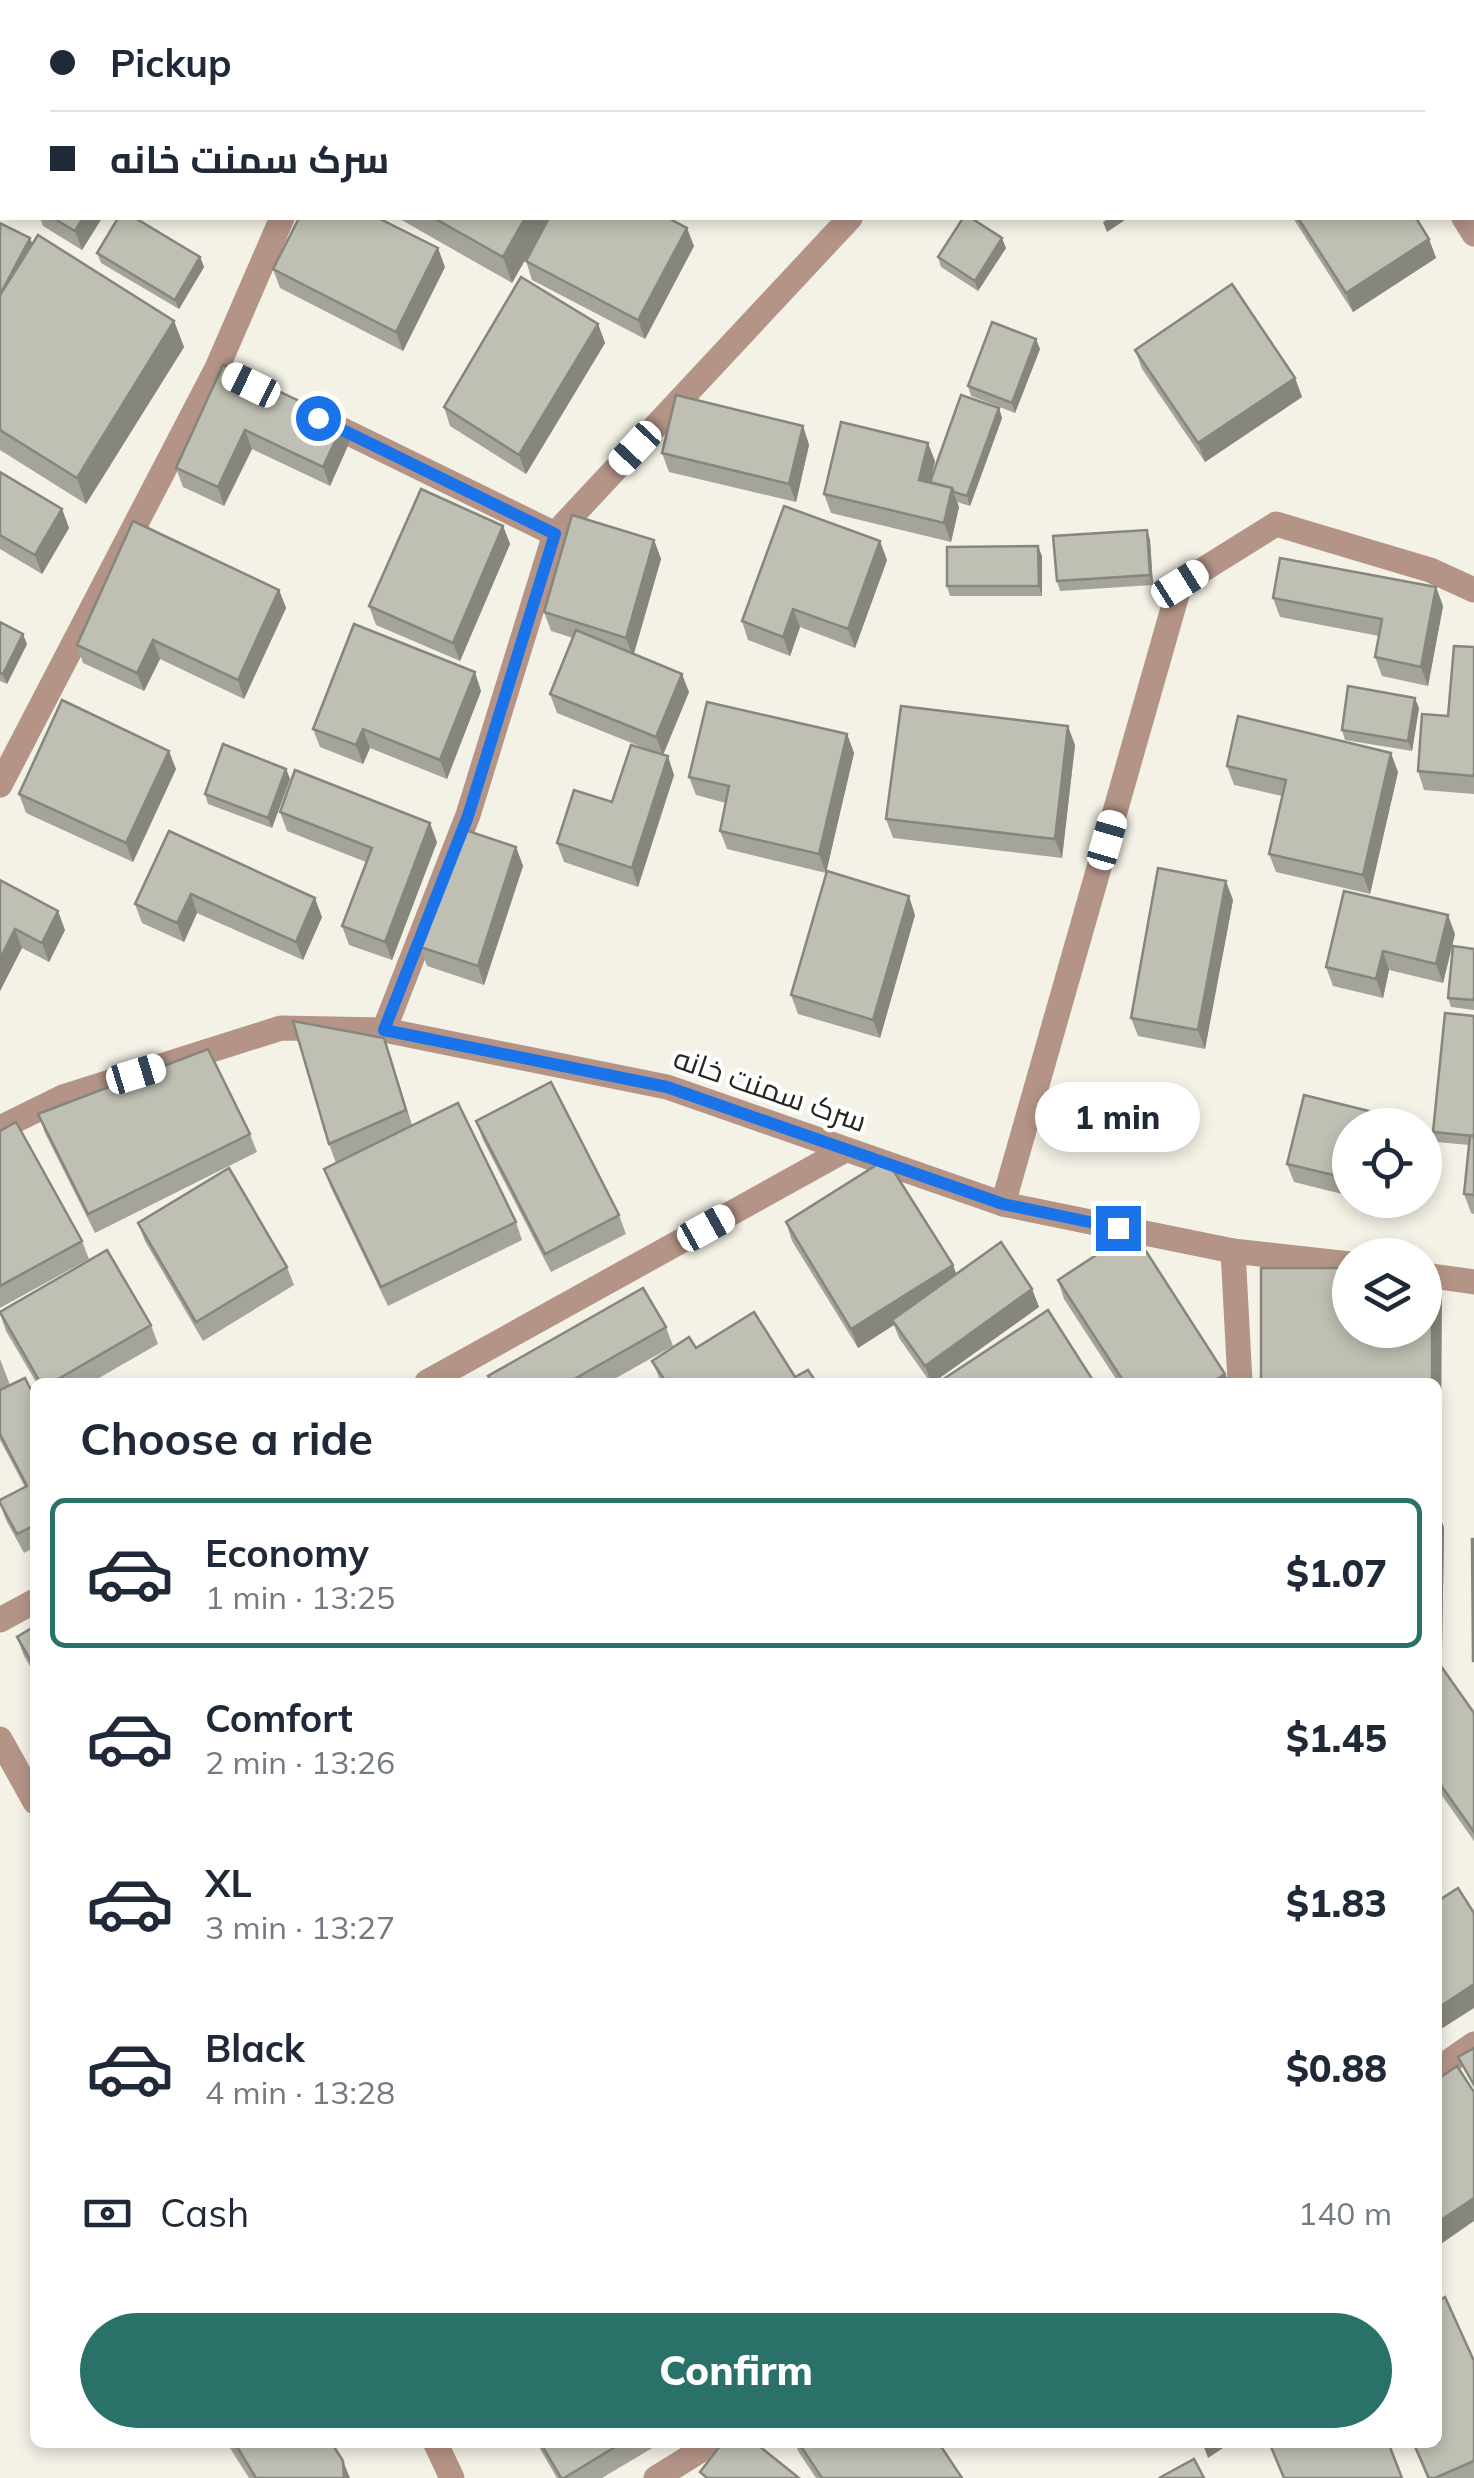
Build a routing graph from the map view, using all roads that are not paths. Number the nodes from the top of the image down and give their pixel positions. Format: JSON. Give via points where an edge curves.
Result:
{"nodes":[{"id":1,"x":281,"y":220,"type":"edge"},
{"id":2,"x":848,"y":220,"type":"edge"},
{"id":3,"x":288,"y":403,"type":"edge"},
{"id":4,"x":555,"y":534,"type":"junction"},
{"id":5,"x":1474,"y":590,"type":"edge"},
{"id":6,"x":0,"y":785,"type":"edge"},
{"id":7,"x":384,"y":1030,"type":"junction"},
{"id":8,"x":0,"y":1128,"type":"edge"},
{"id":9,"x":845,"y":1150,"type":"junction"},
{"id":10,"x":1003,"y":1204,"type":"junction"},
{"id":11,"x":1234,"y":1250,"type":"junction"},
{"id":12,"x":1332,"y":1262,"type":"edge"},
{"id":13,"x":1442,"y":1277,"type":"edge"},
{"id":14,"x":1474,"y":1282,"type":"edge"},
{"id":15,"x":434,"y":1378,"type":"edge"},
{"id":16,"x":1240,"y":1378,"type":"edge"},
{"id":17,"x":30,"y":1603,"type":"edge"},
{"id":18,"x":0,"y":1620,"type":"edge"},
{"id":19,"x":0,"y":1739,"type":"edge"},
{"id":20,"x":30,"y":1793,"type":"edge"},
{"id":21,"x":1474,"y":2044,"type":"edge"},
{"id":22,"x":1442,"y":2066,"type":"edge"},
{"id":23,"x":438,"y":2448,"type":"edge"},
{"id":24,"x":704,"y":2448,"type":"edge"},
{"id":25,"x":452,"y":2478,"type":"edge"},
{"id":26,"x":656,"y":2478,"type":"edge"}],
"edges":[{"from":1,"to":6,"type":"street","via":[[226,373]]},
{"from":2,"to":4,"type":"street"},
{"from":3,"to":4,"type":"street"},
{"from":4,"to":7,"type":"street","via":[[468,816]]},
{"from":5,"to":10,"type":"street","via":[[1430,570],[1276,524],[1180,584]]},
{"from":7,"to":8,"type":"street","name":"سرک سمنت خانه","via":[[282,1028],[64,1097]]},
{"from":7,"to":9,"type":"street","name":"سرک سمنت خانه","via":[[667,1087]]},
{"from":9,"to":10,"type":"street","name":"سرک سمنت خانه"},
{"from":9,"to":15,"type":"street"},
{"from":10,"to":11,"type":"street","name":"سرک سمنت خانه"},
{"from":11,"to":12,"type":"street","name":"سرک سمنت خانه"},
{"from":11,"to":16,"type":"street"},
{"from":13,"to":14,"type":"street"},
{"from":17,"to":18,"type":"street"},
{"from":19,"to":20,"type":"street"},
{"from":21,"to":22,"type":"street"},
{"from":23,"to":25,"type":"street"},
{"from":24,"to":26,"type":"street"}]}
